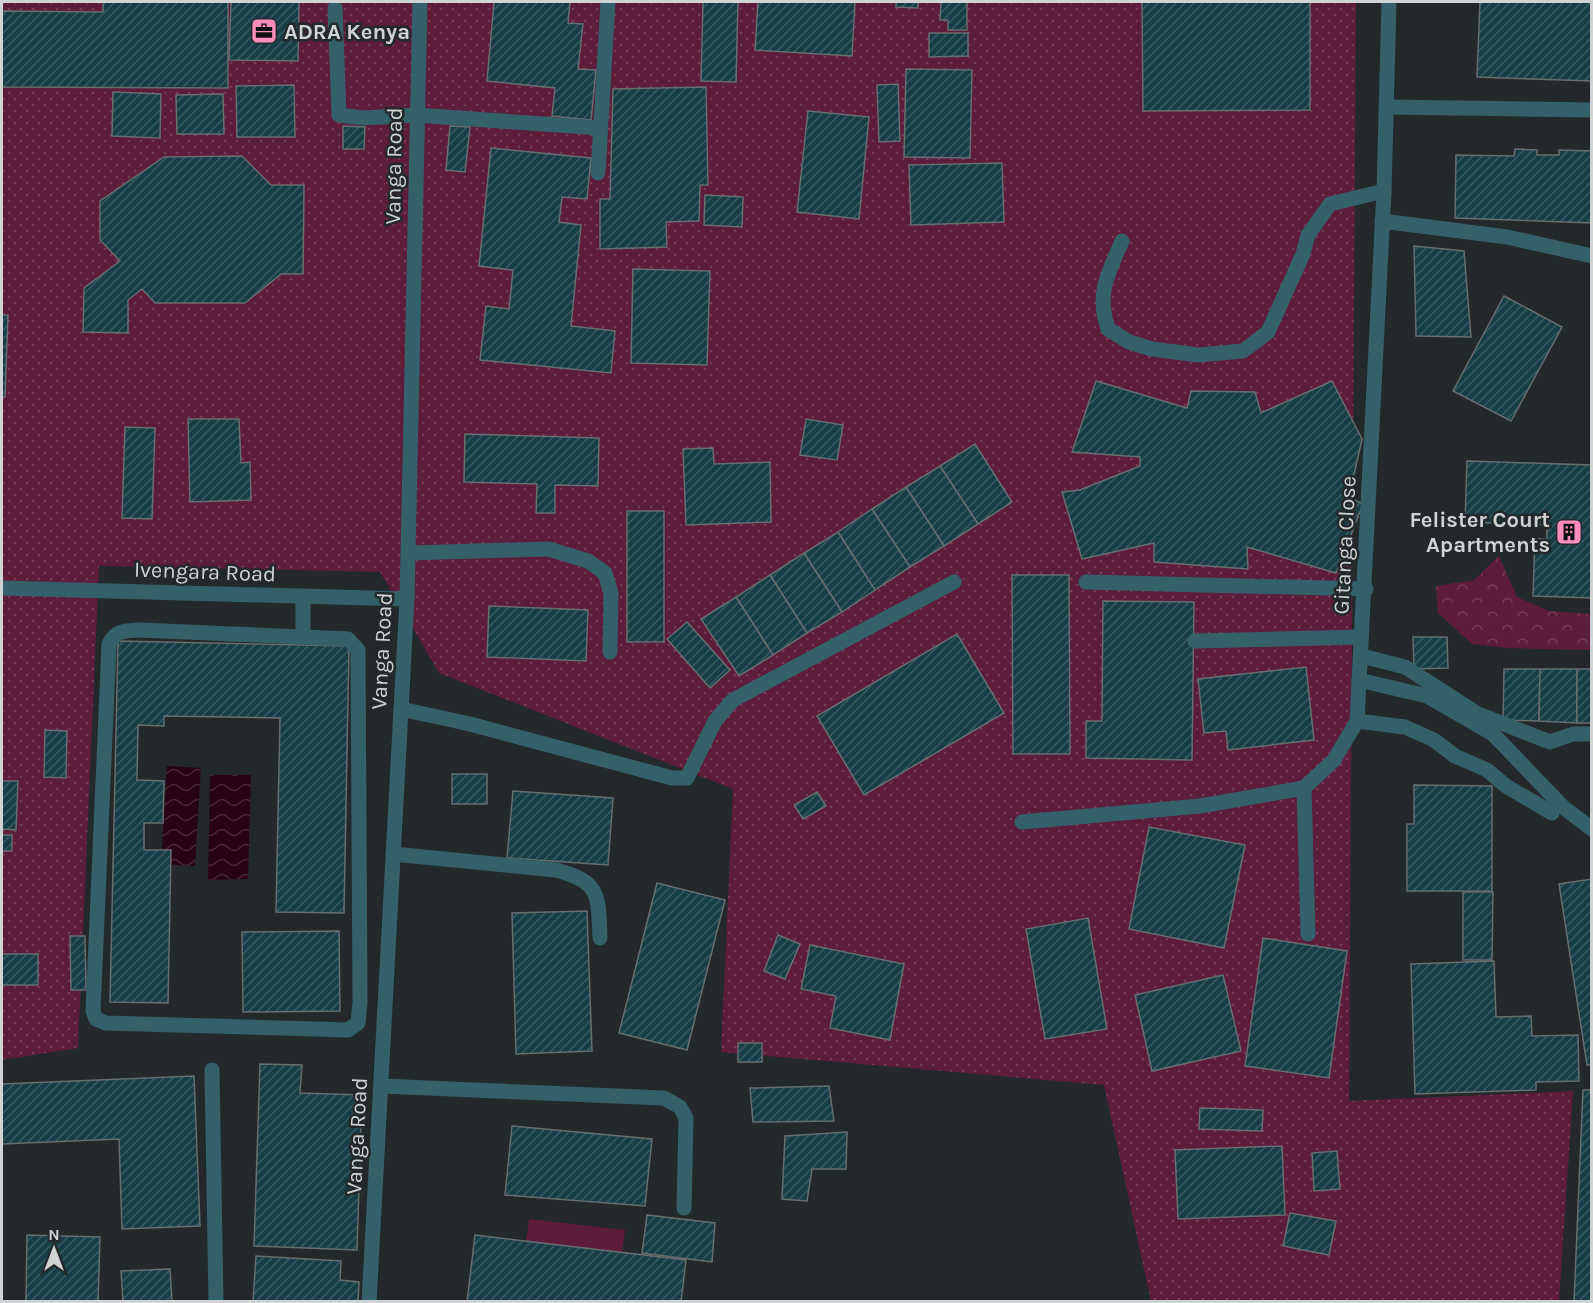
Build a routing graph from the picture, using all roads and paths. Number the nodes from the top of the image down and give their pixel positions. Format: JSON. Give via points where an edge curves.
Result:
{"nodes":[{"id":1,"x":420,"y":2,"type":"edge"},
{"id":2,"x":608,"y":2,"type":"edge"},
{"id":3,"x":1389,"y":2,"type":"edge"},
{"id":4,"x":335,"y":8,"type":"dead end"},
{"id":5,"x":1388,"y":107,"type":"junction"},
{"id":6,"x":1592,"y":110,"type":"edge"},
{"id":7,"x":416,"y":116,"type":"junction"},
{"id":8,"x":600,"y":128,"type":"junction"},
{"id":9,"x":598,"y":173,"type":"dead end"},
{"id":10,"x":1384,"y":191,"type":"junction"},
{"id":11,"x":1382,"y":221,"type":"junction"},
{"id":12,"x":1122,"y":241,"type":"dead end"},
{"id":13,"x":1592,"y":256,"type":"edge"},
{"id":14,"x":408,"y":553,"type":"junction"},
{"id":15,"x":954,"y":582,"type":"dead end"},
{"id":16,"x":1086,"y":582,"type":"dead end"},
{"id":17,"x":2,"y":588,"type":"edge"},
{"id":18,"x":1366,"y":589,"type":"junction"},
{"id":19,"x":303,"y":596,"type":"junction"},
{"id":20,"x":407,"y":599,"type":"junction"},
{"id":21,"x":303,"y":636,"type":"junction"},
{"id":22,"x":1361,"y":637,"type":"junction"},
{"id":23,"x":1196,"y":642,"type":"dead end"},
{"id":24,"x":610,"y":652,"type":"dead end"},
{"id":25,"x":1362,"y":656,"type":"junction"},
{"id":26,"x":1359,"y":680,"type":"junction"},
{"id":27,"x":401,"y":708,"type":"junction"},
{"id":28,"x":1357,"y":721,"type":"junction"},
{"id":29,"x":1592,"y":734,"type":"edge"},
{"id":30,"x":1304,"y":788,"type":"junction"},
{"id":31,"x":1552,"y":813,"type":"dead end"},
{"id":32,"x":1022,"y":822,"type":"dead end"},
{"id":33,"x":1592,"y":829,"type":"edge"},
{"id":34,"x":393,"y":854,"type":"junction"},
{"id":35,"x":1308,"y":934,"type":"dead end"},
{"id":36,"x":600,"y":938,"type":"dead end"},
{"id":37,"x":212,"y":1070,"type":"dead end"},
{"id":38,"x":381,"y":1086,"type":"junction"},
{"id":39,"x":684,"y":1208,"type":"dead end"},
{"id":40,"x":216,"y":1302,"type":"edge"},
{"id":41,"x":369,"y":1302,"type":"edge"}],
"edges":[{"from":1,"to":7,"type":"street","name":"Vanga Road"},
{"from":2,"to":8,"type":"street"},
{"from":3,"to":5,"type":"street","name":"Gitanga Close"},
{"from":4,"to":7,"type":"street","via":[[339,115]]},
{"from":5,"to":6,"type":"street"},
{"from":5,"to":10,"type":"street","name":"Gitanga Close"},
{"from":7,"to":8,"type":"street"},
{"from":7,"to":14,"type":"street","name":"Vanga Road"},
{"from":8,"to":9,"type":"street"},
{"from":10,"to":11,"type":"street","name":"Gitanga Close"},
{"from":10,"to":12,"type":"street","via":[[1330,204],[1308,235],[1268,332],[1243,351],[1198,355],[1152,349],[1129,342],[1108,329],[1103,314],[1103,288]]},
{"from":11,"to":13,"type":"street","via":[[1507,237]]},
{"from":11,"to":18,"type":"street","name":"Gitanga Close"},
{"from":14,"to":20,"type":"street","name":"Vanga Road"},
{"from":14,"to":24,"type":"street","via":[[548,549],[588,561],[605,573],[611,593]]},
{"from":15,"to":27,"type":"street","via":[[733,700],[715,722],[687,778],[672,778]]},
{"from":16,"to":18,"type":"street"},
{"from":17,"to":19,"type":"street","name":"Ivengara Road"},
{"from":18,"to":22,"type":"street","name":"Gitanga Close"},
{"from":19,"to":20,"type":"street","name":"Ivengara Road"},
{"from":19,"to":21,"type":"street"},
{"from":20,"to":27,"type":"street","name":"Vanga Road"},
{"from":21,"to":21,"type":"street","via":[[140,630],[122,631],[109,644],[93,1011],[96,1019],[106,1023],[332,1031],[348,1030],[358,1023],[358,650],[348,639]]},
{"from":22,"to":23,"type":"street"},
{"from":22,"to":25,"type":"street","name":"Gitanga Close"},
{"from":25,"to":26,"type":"street","name":"Gitanga Close"},
{"from":25,"to":29,"type":"street","via":[[1406,667],[1478,714],[1550,742],[1574,734]]},
{"from":26,"to":28,"type":"street","name":"Gitanga Close"},
{"from":26,"to":33,"type":"street","via":[[1427,696],[1493,734],[1563,807]]},
{"from":27,"to":34,"type":"street","name":"Vanga Road"},
{"from":28,"to":30,"type":"street","name":"Gitanga Close","via":[[1334,760]]},
{"from":28,"to":31,"type":"street","via":[[1406,727],[1434,740]]},
{"from":30,"to":32,"type":"street","via":[[1200,806]]},
{"from":30,"to":35,"type":"street"},
{"from":34,"to":36,"type":"street","via":[[556,870],[580,877],[593,888]]},
{"from":34,"to":38,"type":"street","name":"Vanga Road"},
{"from":37,"to":40,"type":"street"},
{"from":38,"to":39,"type":"street","via":[[664,1098],[680,1107],[686,1118]]},
{"from":38,"to":41,"type":"street","name":"Vanga Road"}]}
